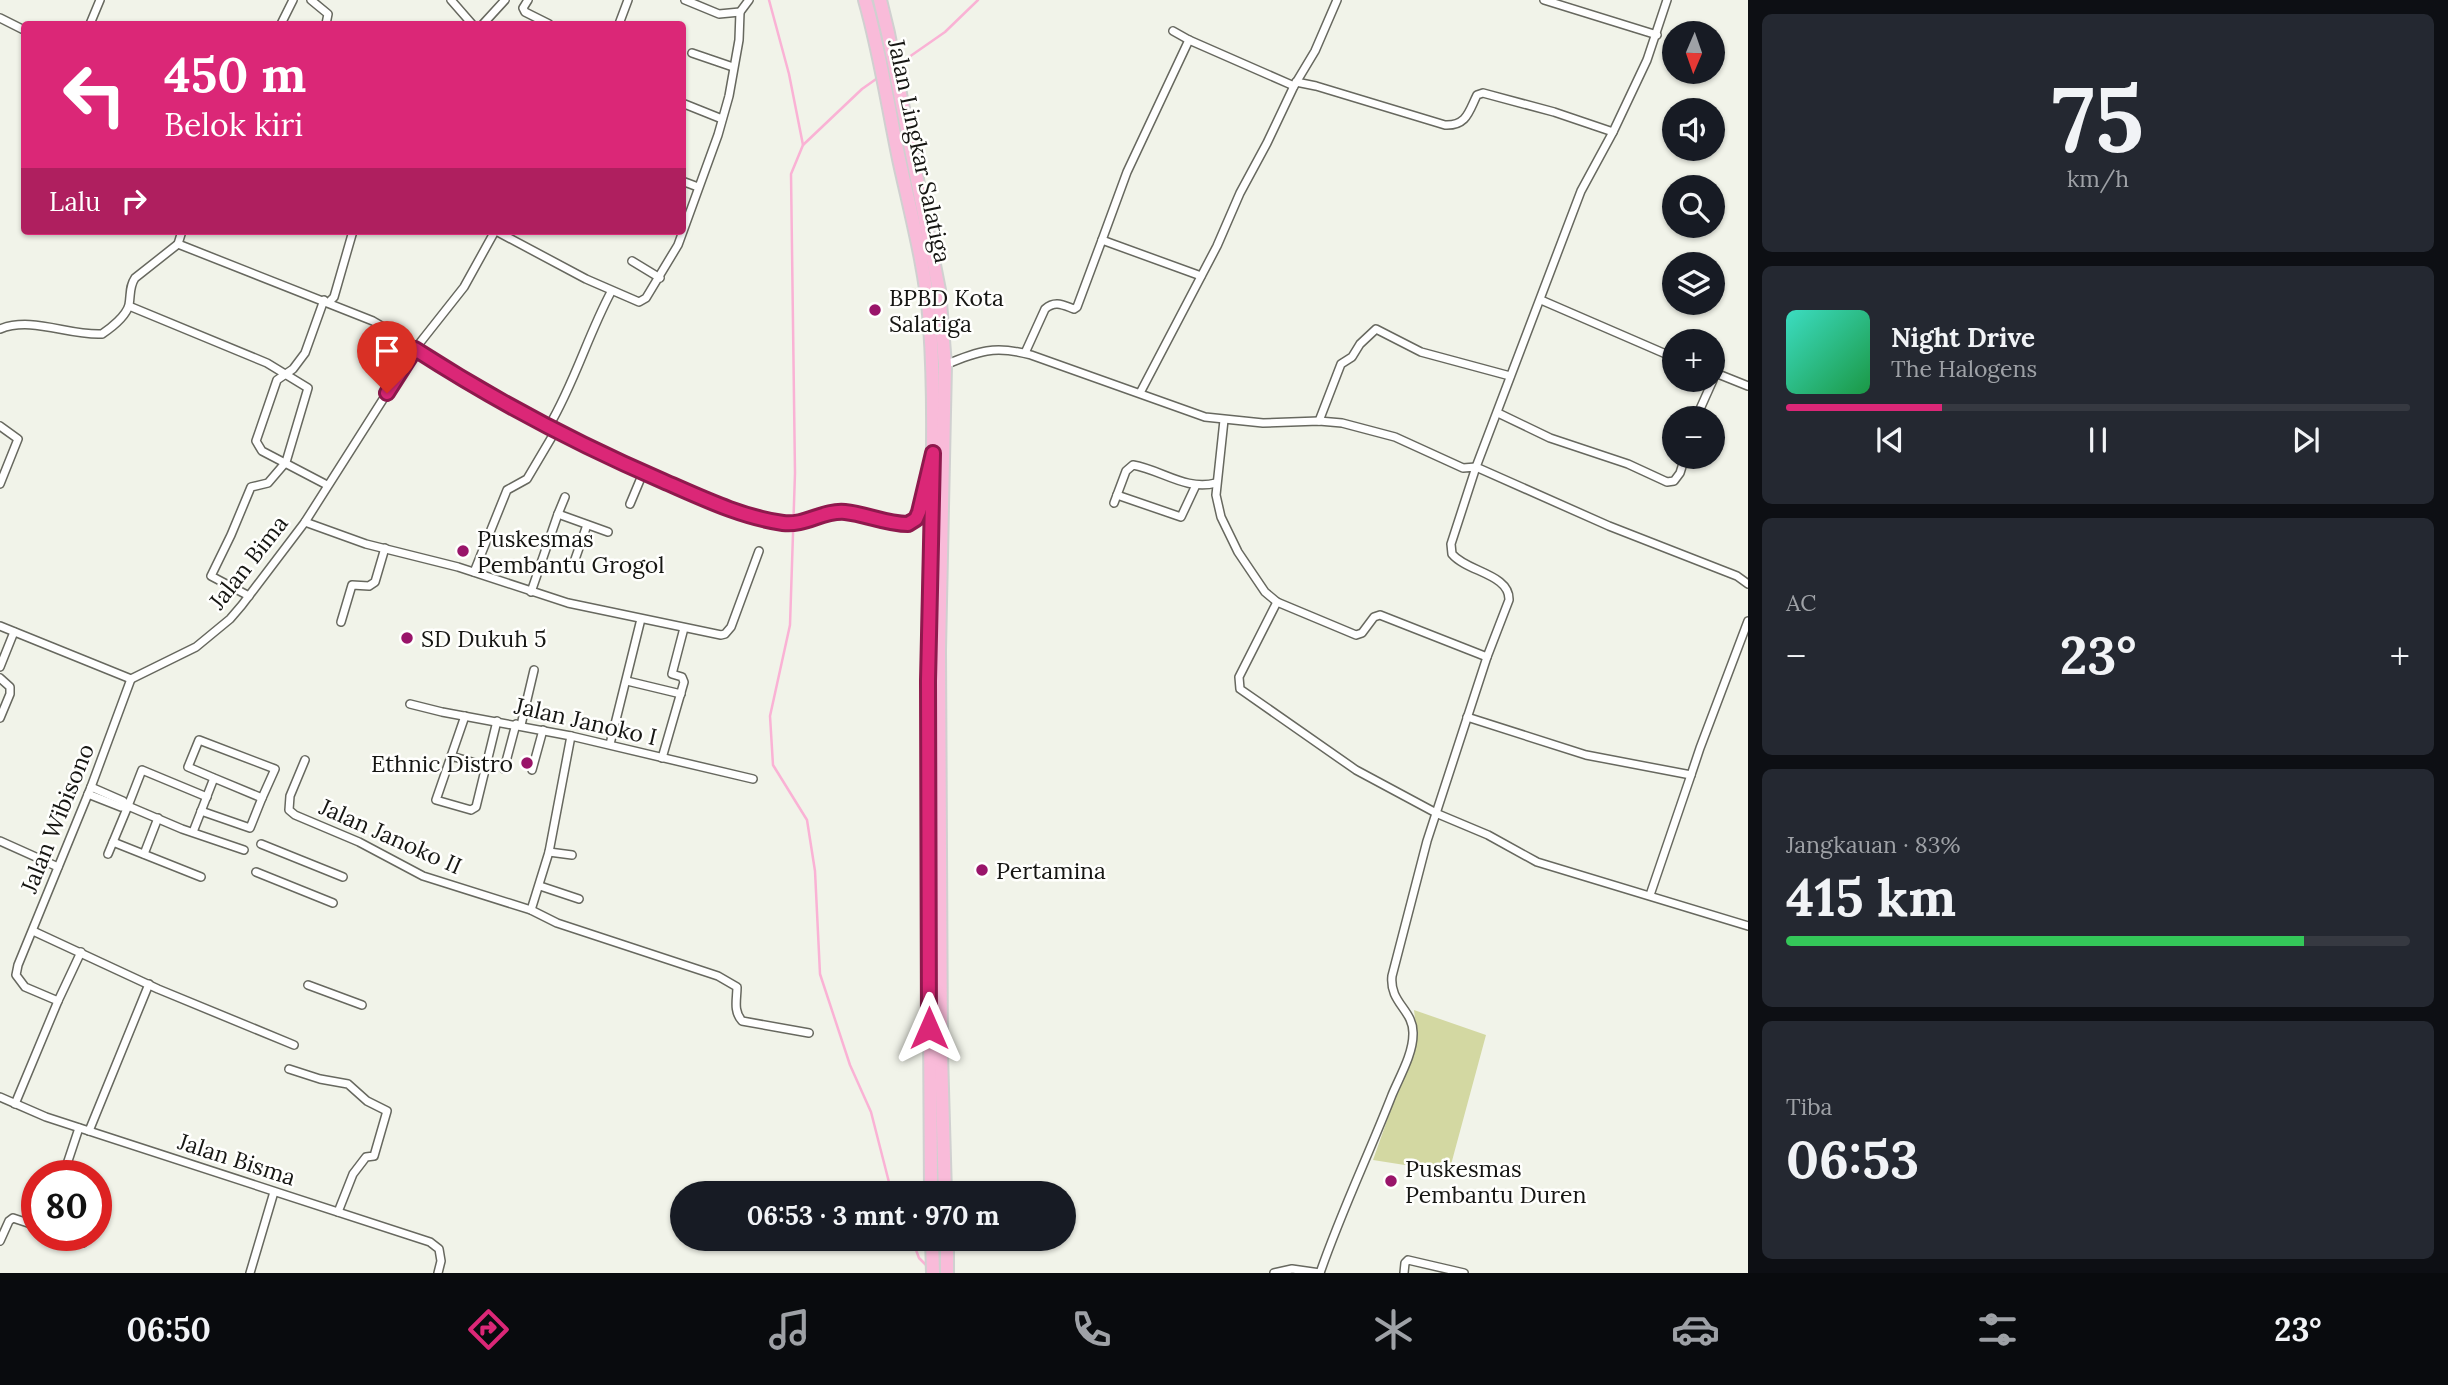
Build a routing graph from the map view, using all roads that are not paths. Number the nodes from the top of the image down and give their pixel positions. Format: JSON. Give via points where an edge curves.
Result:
{"nodes":[{"id":1,"x":100,"y":0,"type":"edge"},
{"id":2,"x":293,"y":0,"type":"edge"},
{"id":3,"x":311,"y":0,"type":"edge"},
{"id":4,"x":451,"y":0,"type":"edge"},
{"id":5,"x":505,"y":0,"type":"edge"},
{"id":6,"x":528,"y":0,"type":"edge"},
{"id":7,"x":628,"y":0,"type":"edge"},
{"id":8,"x":685,"y":0,"type":"edge"},
{"id":9,"x":749,"y":0,"type":"edge"},
{"id":10,"x":865,"y":0,"type":"edge"},
{"id":11,"x":880,"y":0,"type":"edge"},
{"id":12,"x":1337,"y":0,"type":"edge"},
{"id":13,"x":1544,"y":0,"type":"edge"},
{"id":14,"x":1667,"y":0,"type":"edge"},
{"id":15,"x":740,"y":12,"type":"junction"},
{"id":16,"x":0,"y":18,"type":"edge"},
{"id":17,"x":91,"y":21,"type":"edge"},
{"id":18,"x":282,"y":21,"type":"edge"},
{"id":19,"x":327,"y":21,"type":"edge"},
{"id":20,"x":469,"y":21,"type":"edge"},
{"id":21,"x":486,"y":21,"type":"edge"},
{"id":22,"x":543,"y":21,"type":"edge"},
{"id":23,"x":623,"y":21,"type":"edge"},
{"id":24,"x":21,"y":28,"type":"edge"},
{"id":25,"x":1173,"y":31,"type":"dead end"},
{"id":26,"x":1657,"y":35,"type":"junction"},
{"id":27,"x":1189,"y":40,"type":"junction"},
{"id":28,"x":692,"y":53,"type":"dead end"},
{"id":29,"x":733,"y":67,"type":"junction"},
{"id":30,"x":1295,"y":84,"type":"junction"},
{"id":31,"x":893,"y":98,"type":"junction"},
{"id":32,"x":686,"y":105,"type":"edge"},
{"id":33,"x":722,"y":119,"type":"junction"},
{"id":34,"x":1613,"y":132,"type":"junction"},
{"id":35,"x":686,"y":182,"type":"edge"},
{"id":36,"x":698,"y":187,"type":"junction"},
{"id":37,"x":686,"y":225,"type":"edge"},
{"id":38,"x":181,"y":235,"type":"edge"},
{"id":39,"x":352,"y":235,"type":"edge"},
{"id":40,"x":493,"y":235,"type":"edge"},
{"id":41,"x":502,"y":235,"type":"edge"},
{"id":42,"x":682,"y":235,"type":"edge"},
{"id":43,"x":1102,"y":240,"type":"junction"},
{"id":44,"x":178,"y":244,"type":"junction"},
{"id":45,"x":632,"y":261,"type":"dead end"},
{"id":46,"x":1201,"y":276,"type":"junction"},
{"id":47,"x":660,"y":278,"type":"junction"},
{"id":48,"x":611,"y":292,"type":"junction"},
{"id":49,"x":1541,"y":300,"type":"junction"},
{"id":50,"x":327,"y":301,"type":"junction"},
{"id":51,"x":129,"y":306,"type":"junction"},
{"id":52,"x":0,"y":329,"type":"edge"},
{"id":53,"x":415,"y":349,"type":"junction"},
{"id":54,"x":1662,"y":352,"type":"edge"},
{"id":55,"x":1025,"y":353,"type":"junction"},
{"id":56,"x":945,"y":365,"type":"junction"},
{"id":57,"x":285,"y":374,"type":"junction"},
{"id":58,"x":1510,"y":376,"type":"junction"},
{"id":59,"x":1725,"y":379,"type":"edge"},
{"id":60,"x":1748,"y":386,"type":"edge"},
{"id":61,"x":1140,"y":393,"type":"junction"},
{"id":62,"x":938,"y":402,"type":"junction"},
{"id":63,"x":1498,"y":413,"type":"junction"},
{"id":64,"x":1224,"y":420,"type":"junction"},
{"id":65,"x":1319,"y":421,"type":"junction"},
{"id":66,"x":0,"y":426,"type":"edge"},
{"id":67,"x":552,"y":428,"type":"junction"},
{"id":68,"x":939,"y":453,"type":"junction"},
{"id":69,"x":286,"y":462,"type":"junction"},
{"id":70,"x":1476,"y":467,"type":"junction"},
{"id":71,"x":1682,"y":469,"type":"edge"},
{"id":72,"x":643,"y":473,"type":"junction"},
{"id":73,"x":1216,"y":483,"type":"junction"},
{"id":74,"x":0,"y":484,"type":"edge"},
{"id":75,"x":327,"y":485,"type":"junction"},
{"id":76,"x":1196,"y":485,"type":"junction"},
{"id":77,"x":1117,"y":495,"type":"junction"},
{"id":78,"x":565,"y":497,"type":"dead end"},
{"id":79,"x":1114,"y":503,"type":"dead end"},
{"id":80,"x":630,"y":504,"type":"dead end"},
{"id":81,"x":558,"y":514,"type":"junction"},
{"id":82,"x":305,"y":522,"type":"junction"},
{"id":83,"x":587,"y":525,"type":"junction"},
{"id":84,"x":608,"y":532,"type":"dead end"},
{"id":85,"x":385,"y":548,"type":"junction"},
{"id":86,"x":759,"y":551,"type":"dead end"},
{"id":87,"x":572,"y":568,"type":"dead end"},
{"id":88,"x":474,"y":572,"type":"junction"},
{"id":89,"x":1748,"y":584,"type":"edge"},
{"id":90,"x":531,"y":592,"type":"junction"},
{"id":91,"x":249,"y":596,"type":"junction"},
{"id":92,"x":1277,"y":602,"type":"junction"},
{"id":93,"x":641,"y":619,"type":"junction"},
{"id":94,"x":1748,"y":621,"type":"edge"},
{"id":95,"x":341,"y":622,"type":"dead end"},
{"id":96,"x":0,"y":626,"type":"edge"},
{"id":97,"x":684,"y":628,"type":"junction"},
{"id":98,"x":14,"y":632,"type":"junction"},
{"id":99,"x":1487,"y":657,"type":"junction"},
{"id":100,"x":0,"y":667,"type":"edge"},
{"id":101,"x":534,"y":670,"type":"dead end"},
{"id":102,"x":0,"y":678,"type":"edge"},
{"id":103,"x":131,"y":679,"type":"junction"},
{"id":104,"x":627,"y":681,"type":"junction"},
{"id":105,"x":681,"y":694,"type":"junction"},
{"id":106,"x":410,"y":704,"type":"dead end"},
{"id":107,"x":465,"y":716,"type":"junction"},
{"id":108,"x":0,"y":718,"type":"edge"},
{"id":109,"x":1467,"y":718,"type":"junction"},
{"id":110,"x":497,"y":721,"type":"junction"},
{"id":111,"x":518,"y":725,"type":"junction"},
{"id":112,"x":543,"y":730,"type":"junction"},
{"id":113,"x":571,"y":736,"type":"junction"},
{"id":114,"x":610,"y":744,"type":"junction"},
{"id":115,"x":451,"y":756,"type":"junction"},
{"id":116,"x":662,"y":758,"type":"junction"},
{"id":117,"x":305,"y":760,"type":"dead end"},
{"id":118,"x":486,"y":766,"type":"junction"},
{"id":119,"x":505,"y":769,"type":"dead end"},
{"id":120,"x":532,"y":770,"type":"dead end"},
{"id":121,"x":1691,"y":775,"type":"junction"},
{"id":122,"x":214,"y":778,"type":"junction"},
{"id":123,"x":753,"y":779,"type":"dead end"},
{"id":124,"x":89,"y":790,"type":"junction"},
{"id":125,"x":207,"y":797,"type":"junction"},
{"id":126,"x":262,"y":798,"type":"junction"},
{"id":127,"x":128,"y":806,"type":"junction"},
{"id":128,"x":201,"y":811,"type":"junction"},
{"id":129,"x":1438,"y":814,"type":"junction"},
{"id":130,"x":158,"y":818,"type":"junction"},
{"id":131,"x":193,"y":832,"type":"junction"},
{"id":132,"x":0,"y":841,"type":"edge"},
{"id":133,"x":113,"y":842,"type":"junction"},
{"id":134,"x":261,"y":844,"type":"dead end"},
{"id":135,"x":244,"y":850,"type":"dead end"},
{"id":136,"x":549,"y":852,"type":"junction"},
{"id":137,"x":108,"y":854,"type":"dead end"},
{"id":138,"x":144,"y":855,"type":"junction"},
{"id":139,"x":572,"y":855,"type":"dead end"},
{"id":140,"x":58,"y":867,"type":"junction"},
{"id":141,"x":256,"y":872,"type":"dead end"},
{"id":142,"x":201,"y":877,"type":"dead end"},
{"id":143,"x":343,"y":877,"type":"dead end"},
{"id":144,"x":540,"y":886,"type":"junction"},
{"id":145,"x":1650,"y":895,"type":"junction"},
{"id":146,"x":579,"y":899,"type":"dead end"},
{"id":147,"x":333,"y":903,"type":"dead end"},
{"id":148,"x":531,"y":910,"type":"junction"},
{"id":149,"x":1748,"y":926,"type":"edge"},
{"id":150,"x":33,"y":931,"type":"junction"},
{"id":151,"x":81,"y":952,"type":"junction"},
{"id":152,"x":149,"y":984,"type":"junction"},
{"id":153,"x":308,"y":985,"type":"dead end"},
{"id":154,"x":58,"y":1001,"type":"junction"},
{"id":155,"x":362,"y":1004,"type":"dead end"},
{"id":156,"x":809,"y":1033,"type":"dead end"},
{"id":157,"x":294,"y":1045,"type":"dead end"},
{"id":158,"x":289,"y":1069,"type":"dead end"},
{"id":159,"x":0,"y":1097,"type":"edge"},
{"id":160,"x":15,"y":1104,"type":"junction"},
{"id":161,"x":79,"y":1128,"type":"junction"},
{"id":162,"x":89,"y":1131,"type":"junction"},
{"id":163,"x":68,"y":1160,"type":"edge"},
{"id":164,"x":932,"y":1181,"type":"edge"},
{"id":165,"x":945,"y":1181,"type":"edge"},
{"id":166,"x":274,"y":1192,"type":"junction"},
{"id":167,"x":338,"y":1212,"type":"junction"},
{"id":168,"x":21,"y":1221,"type":"edge"},
{"id":169,"x":0,"y":1241,"type":"edge"},
{"id":170,"x":932,"y":1251,"type":"edge"},
{"id":171,"x":947,"y":1251,"type":"edge"},
{"id":172,"x":250,"y":1273,"type":"edge"},
{"id":173,"x":438,"y":1273,"type":"edge"},
{"id":174,"x":933,"y":1273,"type":"edge"},
{"id":175,"x":947,"y":1273,"type":"edge"},
{"id":176,"x":1273,"y":1273,"type":"edge"},
{"id":177,"x":1320,"y":1273,"type":"edge"},
{"id":178,"x":1404,"y":1273,"type":"edge"},
{"id":179,"x":1464,"y":1273,"type":"edge"}],
"edges":[{"from":1,"to":17,"type":"street"},
{"from":2,"to":18,"type":"street"},
{"from":3,"to":19,"type":"street","via":[[328,14]]},
{"from":4,"to":20,"type":"street"},
{"from":5,"to":21,"type":"street"},
{"from":6,"to":22,"type":"street","via":[[525,12]]},
{"from":7,"to":23,"type":"street"},
{"from":8,"to":15,"type":"street","via":[[719,14]]},
{"from":9,"to":15,"type":"street"},
{"from":10,"to":31,"type":"highway","name":"Jalan Lingkar Salatiga"},
{"from":11,"to":31,"type":"highway","name":"Jalan Lingkar Salatiga","via":[[888,33]]},
{"from":12,"to":30,"type":"street"},
{"from":13,"to":26,"type":"street"},
{"from":14,"to":26,"type":"street"},
{"from":15,"to":29,"type":"street"},
{"from":16,"to":24,"type":"street"},
{"from":25,"to":27,"type":"street"},
{"from":26,"to":34,"type":"street"},
{"from":27,"to":30,"type":"street"},
{"from":27,"to":43,"type":"street","via":[[1127,172]]},
{"from":28,"to":29,"type":"street"},
{"from":29,"to":33,"type":"street"},
{"from":30,"to":34,"type":"street","via":[[1316,86],[1445,125],[1464,120],[1477,95],[1483,93]]},
{"from":30,"to":46,"type":"street"},
{"from":31,"to":56,"type":"highway","name":"Jalan Lingkar Salatiga","via":[[939,290]]},
{"from":31,"to":62,"type":"highway","name":"Jalan Lingkar Salatiga","via":[[927,291]]},
{"from":32,"to":33,"type":"street"},
{"from":33,"to":36,"type":"street"},
{"from":34,"to":49,"type":"street","via":[[1581,191]]},
{"from":35,"to":36,"type":"street"},
{"from":36,"to":37,"type":"street"},
{"from":38,"to":44,"type":"street"},
{"from":39,"to":50,"type":"street","via":[[334,296]]},
{"from":40,"to":53,"type":"street","name":"Jalan Bima","via":[[460,294]]},
{"from":41,"to":48,"type":"street"},
{"from":42,"to":47,"type":"street"},
{"from":43,"to":46,"type":"street"},
{"from":43,"to":55,"type":"street","via":[[1077,307],[1051,304],[1045,309]]},
{"from":44,"to":50,"type":"street"},
{"from":44,"to":51,"type":"street","via":[[135,278]]},
{"from":45,"to":47,"type":"street"},
{"from":46,"to":61,"type":"street"},
{"from":47,"to":48,"type":"street","via":[[643,301]]},
{"from":48,"to":67,"type":"street"},
{"from":49,"to":54,"type":"street"},
{"from":49,"to":58,"type":"street"},
{"from":50,"to":53,"type":"street","via":[[373,321]]},
{"from":50,"to":57,"type":"street","via":[[305,354]]},
{"from":51,"to":52,"type":"street","via":[[102,334],[23,325]]},
{"from":51,"to":57,"type":"street"},
{"from":53,"to":67,"type":"street"},
{"from":53,"to":75,"type":"street","name":"Jalan Bima"},
{"from":55,"to":56,"type":"street","via":[[992,349]]},
{"from":55,"to":61,"type":"street"},
{"from":56,"to":62,"type":"highway","name":"Jalan Lingkar Salatiga"},
{"from":57,"to":69,"type":"street","via":[[305,384],[308,392]]},
{"from":57,"to":69,"type":"street","via":[[274,385],[256,441],[262,451]]},
{"from":58,"to":63,"type":"street"},
{"from":58,"to":65,"type":"street","via":[[1421,352],[1376,329],[1341,364]]},
{"from":59,"to":60,"type":"street"},
{"from":61,"to":64,"type":"street","via":[[1187,412]]},
{"from":62,"to":68,"type":"highway","name":"Jalan Lingkar Salatiga"},
{"from":63,"to":70,"type":"street"},
{"from":63,"to":71,"type":"street","via":[[1549,438],[1667,482],[1674,481]]},
{"from":64,"to":65,"type":"street"},
{"from":64,"to":73,"type":"street"},
{"from":65,"to":70,"type":"street","via":[[1375,430],[1463,468]]},
{"from":66,"to":74,"type":"street","via":[[18,439]]},
{"from":67,"to":72,"type":"street"},
{"from":67,"to":88,"type":"street","via":[[530,475],[507,490]]},
{"from":68,"to":72,"type":"street","via":[[916,519],[908,524],[845,512],[787,523],[736,511]]},
{"from":68,"to":164,"type":"highway","name":"Jalan Lingkar Salatiga","via":[[928,667]]},
{"from":68,"to":165,"type":"highway","name":"Jalan Lingkar Salatiga"},
{"from":69,"to":75,"type":"street"},
{"from":69,"to":91,"type":"street","via":[[268,483],[250,487],[211,576]]},
{"from":70,"to":89,"type":"street"},
{"from":70,"to":99,"type":"street","via":[[1451,550],[1459,562],[1504,584],[1509,594]]},
{"from":72,"to":80,"type":"street"},
{"from":73,"to":76,"type":"street"},
{"from":73,"to":92,"type":"street","via":[[1218,506],[1229,534],[1265,592]]},
{"from":75,"to":82,"type":"street","name":"Jalan Bima"},
{"from":76,"to":77,"type":"street","via":[[1133,464]]},
{"from":76,"to":77,"type":"street","via":[[1181,517]]},
{"from":77,"to":79,"type":"street"},
{"from":78,"to":81,"type":"street"},
{"from":81,"to":83,"type":"street"},
{"from":81,"to":90,"type":"street"},
{"from":82,"to":85,"type":"street"},
{"from":82,"to":91,"type":"street","name":"Jalan Bima"},
{"from":83,"to":84,"type":"street"},
{"from":83,"to":87,"type":"street"},
{"from":85,"to":88,"type":"street"},
{"from":85,"to":95,"type":"street","via":[[375,582],[352,585]]},
{"from":86,"to":97,"type":"street","via":[[729,631],[721,635]]},
{"from":88,"to":90,"type":"street"},
{"from":90,"to":93,"type":"street"},
{"from":91,"to":103,"type":"street","name":"Jalan Bima","via":[[196,647]]},
{"from":92,"to":99,"type":"street","via":[[1358,635],[1374,617],[1382,615]]},
{"from":92,"to":129,"type":"street","via":[[1239,677],[1242,692],[1356,770]]},
{"from":93,"to":97,"type":"street"},
{"from":93,"to":104,"type":"street"},
{"from":94,"to":121,"type":"street"},
{"from":96,"to":98,"type":"street"},
{"from":97,"to":105,"type":"street","via":[[672,674],[684,679]]},
{"from":98,"to":100,"type":"street"},
{"from":98,"to":103,"type":"street"},
{"from":99,"to":109,"type":"street"},
{"from":101,"to":111,"type":"street"},
{"from":102,"to":108,"type":"street","via":[[10,687],[10,694]]},
{"from":103,"to":124,"type":"street","name":"Jalan Wibisono"},
{"from":104,"to":105,"type":"street"},
{"from":104,"to":114,"type":"street"},
{"from":105,"to":116,"type":"street"},
{"from":106,"to":107,"type":"street","name":"Jalan Janoko I"},
{"from":107,"to":110,"type":"street","name":"Jalan Janoko I"},
{"from":107,"to":115,"type":"street"},
{"from":109,"to":121,"type":"street","via":[[1586,755]]},
{"from":109,"to":129,"type":"street"},
{"from":110,"to":111,"type":"street","name":"Jalan Janoko I"},
{"from":110,"to":118,"type":"street"},
{"from":111,"to":112,"type":"street","name":"Jalan Janoko I"},
{"from":111,"to":119,"type":"street"},
{"from":112,"to":113,"type":"street","name":"Jalan Janoko I"},
{"from":112,"to":120,"type":"street"},
{"from":113,"to":114,"type":"street","name":"Jalan Janoko I"},
{"from":113,"to":136,"type":"street"},
{"from":114,"to":116,"type":"street","name":"Jalan Janoko I"},
{"from":115,"to":118,"type":"street"},
{"from":115,"to":118,"type":"street","via":[[436,800],[475,809]]},
{"from":116,"to":123,"type":"street","name":"Jalan Janoko I"},
{"from":117,"to":148,"type":"street","name":"Jalan Janoko II","via":[[288,801],[292,813],[423,876]]},
{"from":121,"to":145,"type":"street"},
{"from":122,"to":125,"type":"street"},
{"from":122,"to":126,"type":"street"},
{"from":122,"to":126,"type":"street","via":[[188,767],[199,740],[275,769]]},
{"from":124,"to":127,"type":"street","via":[[123,800]]},
{"from":124,"to":140,"type":"street","name":"Jalan Wibisono"},
{"from":125,"to":127,"type":"street","via":[[142,770]]},
{"from":125,"to":128,"type":"street"},
{"from":126,"to":128,"type":"street","via":[[250,828]]},
{"from":127,"to":130,"type":"street"},
{"from":127,"to":133,"type":"street"},
{"from":128,"to":131,"type":"street"},
{"from":129,"to":145,"type":"street","via":[[1537,862]]},
{"from":129,"to":177,"type":"street","via":[[1391,982],[1393,994],[1413,1024],[1412,1044]]},
{"from":130,"to":131,"type":"street"},
{"from":130,"to":138,"type":"street"},
{"from":131,"to":135,"type":"street"},
{"from":132,"to":140,"type":"street"},
{"from":133,"to":137,"type":"street"},
{"from":133,"to":138,"type":"street"},
{"from":134,"to":143,"type":"street"},
{"from":136,"to":139,"type":"street"},
{"from":136,"to":144,"type":"street"},
{"from":138,"to":142,"type":"street"},
{"from":140,"to":150,"type":"street","name":"Jalan Wibisono"},
{"from":141,"to":147,"type":"street"},
{"from":144,"to":146,"type":"street"},
{"from":144,"to":148,"type":"street"},
{"from":145,"to":149,"type":"street"},
{"from":148,"to":156,"type":"street","name":"Jalan Janoko II","via":[[734,984],[735,1009],[742,1021]]},
{"from":150,"to":151,"type":"street"},
{"from":150,"to":154,"type":"street","name":"Jalan Wibisono","via":[[16,978],[25,987]]},
{"from":151,"to":152,"type":"street"},
{"from":151,"to":154,"type":"street"},
{"from":152,"to":157,"type":"street"},
{"from":152,"to":162,"type":"street"},
{"from":153,"to":155,"type":"street"},
{"from":154,"to":160,"type":"street"},
{"from":158,"to":167,"type":"street","via":[[348,1084],[387,1111],[374,1156],[366,1157],[353,1174]]},
{"from":159,"to":160,"type":"street","name":"Jalan Bisma"},
{"from":160,"to":161,"type":"street","name":"Jalan Bisma"},
{"from":161,"to":162,"type":"street","name":"Jalan Bisma"},
{"from":161,"to":163,"type":"street"},
{"from":162,"to":166,"type":"street","name":"Jalan Bisma"},
{"from":166,"to":167,"type":"street","name":"Jalan Bisma"},
{"from":166,"to":172,"type":"street"},
{"from":167,"to":173,"type":"street","name":"Jalan Bisma","via":[[436,1245],[441,1255]]},
{"from":168,"to":169,"type":"street","via":[[9,1221]]},
{"from":170,"to":174,"type":"highway"},
{"from":171,"to":175,"type":"highway"},
{"from":176,"to":177,"type":"street","via":[[1292,1269]]},
{"from":178,"to":179,"type":"street","via":[[1408,1259]]}]}
